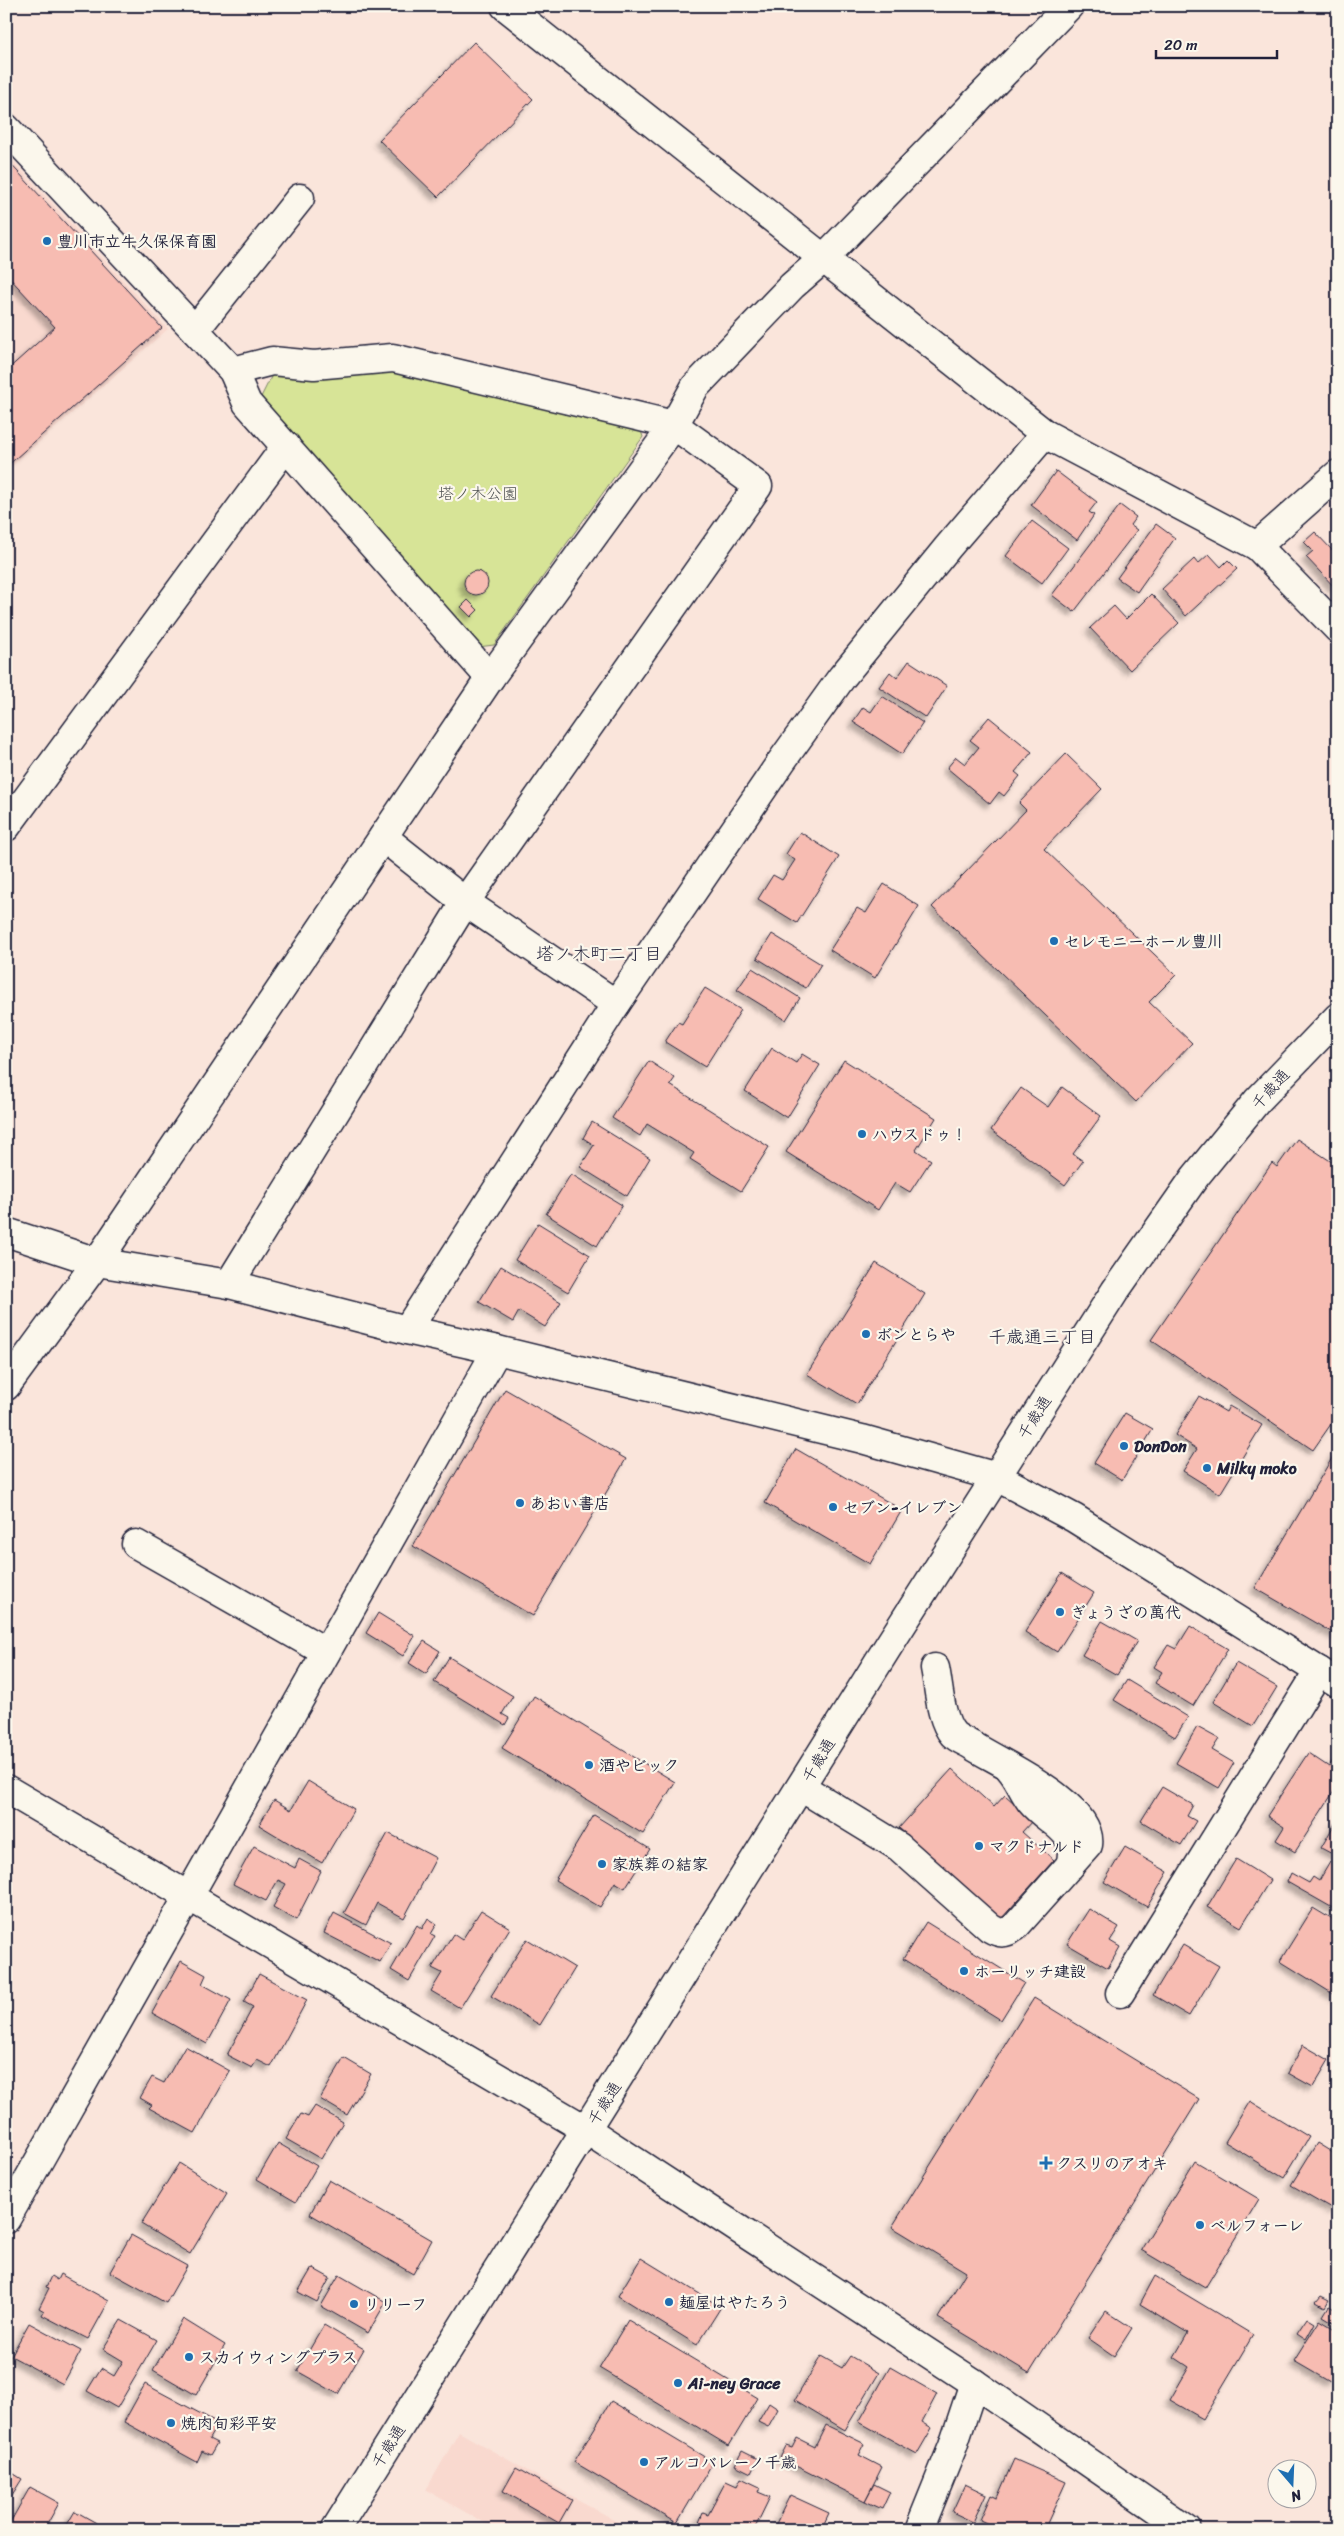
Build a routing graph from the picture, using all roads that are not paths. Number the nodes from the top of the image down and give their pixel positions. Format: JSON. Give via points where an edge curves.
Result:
{"nodes":[{"id":1,"x":505,"y":6,"type":"edge"},
{"id":2,"x":1069,"y":6,"type":"edge"},
{"id":3,"x":6,"y":128,"type":"edge"},
{"id":4,"x":300,"y":198,"type":"dead end"},
{"id":5,"x":823,"y":259,"type":"junction"},
{"id":6,"x":194,"y":330,"type":"junction"},
{"id":7,"x":232,"y":371,"type":"junction"},
{"id":8,"x":674,"y":425,"type":"junction"},
{"id":9,"x":1045,"y":434,"type":"junction"},
{"id":10,"x":286,"y":446,"type":"junction"},
{"id":11,"x":1338,"y":474,"type":"edge"},
{"id":12,"x":1257,"y":546,"type":"junction"},
{"id":13,"x":1338,"y":629,"type":"edge"},
{"id":14,"x":490,"y":678,"type":"junction"},
{"id":15,"x":6,"y":827,"type":"edge"},
{"id":16,"x":382,"y":837,"type":"junction"},
{"id":17,"x":465,"y":902,"type":"junction"},
{"id":18,"x":616,"y":1004,"type":"junction"},
{"id":19,"x":1338,"y":1017,"type":"edge"},
{"id":20,"x":6,"y":1232,"type":"edge"},
{"id":21,"x":97,"y":1262,"type":"junction"},
{"id":22,"x":229,"y":1284,"type":"junction"},
{"id":23,"x":407,"y":1330,"type":"junction"},
{"id":24,"x":497,"y":1350,"type":"junction"},
{"id":25,"x":6,"y":1386,"type":"edge"},
{"id":26,"x":997,"y":1477,"type":"junction"},
{"id":27,"x":136,"y":1544,"type":"dead end"},
{"id":28,"x":326,"y":1652,"type":"junction"},
{"id":29,"x":935,"y":1668,"type":"dead end"},
{"id":30,"x":1328,"y":1677,"type":"edge"},
{"id":31,"x":801,"y":1787,"type":"junction"},
{"id":32,"x":6,"y":1789,"type":"edge"},
{"id":33,"x":188,"y":1896,"type":"junction"},
{"id":34,"x":1120,"y":1993,"type":"dead end"},
{"id":35,"x":587,"y":2130,"type":"junction"},
{"id":36,"x":6,"y":2219,"type":"edge"},
{"id":37,"x":974,"y":2383,"type":"junction"},
{"id":38,"x":335,"y":2530,"type":"edge"},
{"id":39,"x":919,"y":2530,"type":"edge"},
{"id":40,"x":1187,"y":2530,"type":"edge"}],
"edges":[{"from":1,"to":5,"type":"street"},
{"from":2,"to":5,"type":"street"},
{"from":3,"to":6,"type":"street"},
{"from":4,"to":6,"type":"street"},
{"from":5,"to":8,"type":"street","via":[[792,286],[696,387]]},
{"from":5,"to":9,"type":"street"},
{"from":6,"to":7,"type":"street"},
{"from":7,"to":8,"type":"street","via":[[272,361],[314,365],[393,358]]},
{"from":7,"to":10,"type":"street","via":[[247,404]]},
{"from":8,"to":14,"type":"street"},
{"from":8,"to":17,"type":"street","via":[[758,486]]},
{"from":9,"to":12,"type":"street"},
{"from":9,"to":18,"type":"street","via":[[842,677]]},
{"from":10,"to":14,"type":"street"},
{"from":10,"to":15,"type":"street"},
{"from":11,"to":12,"type":"street"},
{"from":12,"to":13,"type":"street"},
{"from":14,"to":16,"type":"street"},
{"from":16,"to":17,"type":"street"},
{"from":16,"to":21,"type":"street"},
{"from":17,"to":18,"type":"street"},
{"from":17,"to":22,"type":"street"},
{"from":18,"to":23,"type":"street"},
{"from":19,"to":26,"type":"street","name":"千歳通","via":[[1257,1101],[1172,1208],[1075,1352]]},
{"from":20,"to":21,"type":"street"},
{"from":21,"to":22,"type":"street"},
{"from":21,"to":25,"type":"street"},
{"from":22,"to":23,"type":"street"},
{"from":23,"to":24,"type":"street"},
{"from":24,"to":26,"type":"street","via":[[852,1436]]},
{"from":24,"to":28,"type":"street"},
{"from":26,"to":30,"type":"street","via":[[1074,1518]]},
{"from":26,"to":31,"type":"street","name":"千歳通"},
{"from":27,"to":28,"type":"street"},
{"from":28,"to":33,"type":"street"},
{"from":29,"to":31,"type":"street","via":[[946,1720],[954,1734],[1009,1768],[1031,1802],[1066,1832],[1074,1850],[1070,1866],[1015,1927],[1007,1933],[998,1932],[899,1846]]},
{"from":30,"to":34,"type":"street"},
{"from":31,"to":35,"type":"street","name":"千歳通"},
{"from":32,"to":33,"type":"street"},
{"from":33,"to":35,"type":"street"},
{"from":33,"to":36,"type":"street"},
{"from":35,"to":37,"type":"street"},
{"from":35,"to":38,"type":"street","name":"千歳通"},
{"from":37,"to":39,"type":"street"},
{"from":37,"to":40,"type":"street"}]}
